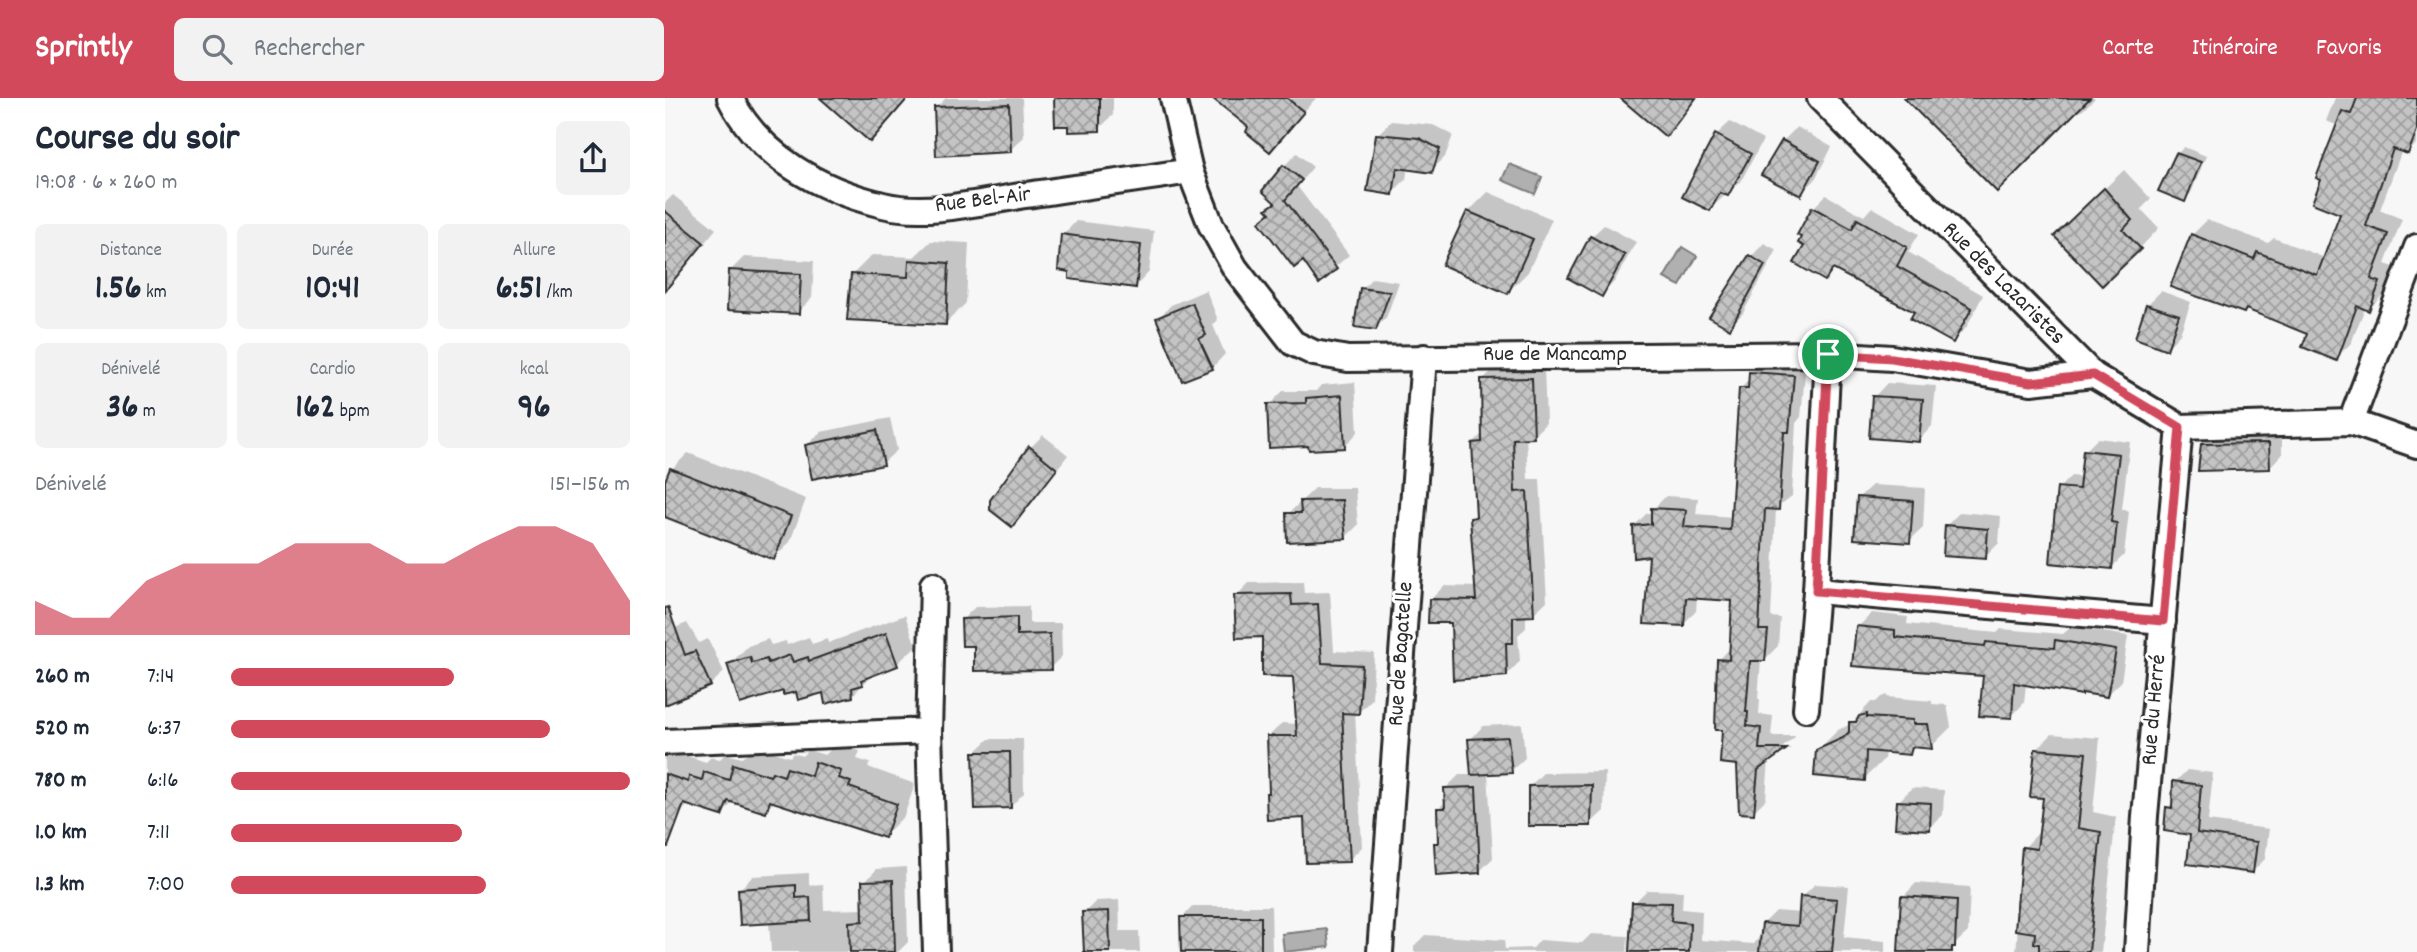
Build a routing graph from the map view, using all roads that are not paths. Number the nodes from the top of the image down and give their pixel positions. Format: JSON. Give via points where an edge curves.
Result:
{"nodes":[{"id":1,"x":730,"y":98,"type":"edge"},
{"id":2,"x":1173,"y":98,"type":"edge"},
{"id":3,"x":1820,"y":98,"type":"edge"},
{"id":4,"x":1190,"y":171,"type":"junction"},
{"id":5,"x":2417,"y":247,"type":"edge"},
{"id":6,"x":1828,"y":354,"type":"junction"},
{"id":7,"x":1424,"y":356,"type":"junction"},
{"id":8,"x":2093,"y":375,"type":"junction"},
{"id":9,"x":2351,"y":422,"type":"junction"},
{"id":10,"x":2180,"y":427,"type":"junction"},
{"id":11,"x":2417,"y":445,"type":"edge"},
{"id":12,"x":933,"y":585,"type":"dead end"},
{"id":13,"x":1816,"y":591,"type":"junction"},
{"id":14,"x":2163,"y":621,"type":"junction"},
{"id":15,"x":1806,"y":709,"type":"dead end"},
{"id":16,"x":929,"y":731,"type":"junction"},
{"id":17,"x":665,"y":741,"type":"edge"},
{"id":18,"x":936,"y":952,"type":"edge"},
{"id":19,"x":1380,"y":952,"type":"edge"},
{"id":20,"x":2137,"y":952,"type":"edge"}],
"edges":[{"from":1,"to":4,"type":"street","name":"Rue Bel-Air","via":[[760,141],[791,169],[884,205],[936,209]]},
{"from":2,"to":4,"type":"street","name":"Rue de Mancamp"},
{"from":3,"to":8,"type":"street","name":"Rue des Lazaristes"},
{"from":4,"to":7,"type":"street","name":"Rue de Mancamp","via":[[1211,225],[1235,268],[1293,343],[1314,353],[1348,359]]},
{"from":5,"to":9,"type":"street"},
{"from":6,"to":7,"type":"street","name":"Rue de Mancamp"},
{"from":6,"to":8,"type":"street","name":"Rue de Mancamp","via":[[1892,358],[2031,382]]},
{"from":6,"to":13,"type":"street"},
{"from":7,"to":19,"type":"street","name":"Rue de Bagatelle"},
{"from":8,"to":10,"type":"street","name":"Rue des Lazaristes"},
{"from":9,"to":10,"type":"street"},
{"from":9,"to":11,"type":"street"},
{"from":10,"to":14,"type":"street","name":"Rue du Herré"},
{"from":12,"to":16,"type":"street"},
{"from":13,"to":14,"type":"street"},
{"from":13,"to":15,"type":"street"},
{"from":14,"to":20,"type":"street","name":"Rue du Herré"},
{"from":16,"to":17,"type":"street"},
{"from":16,"to":18,"type":"street"}]}
